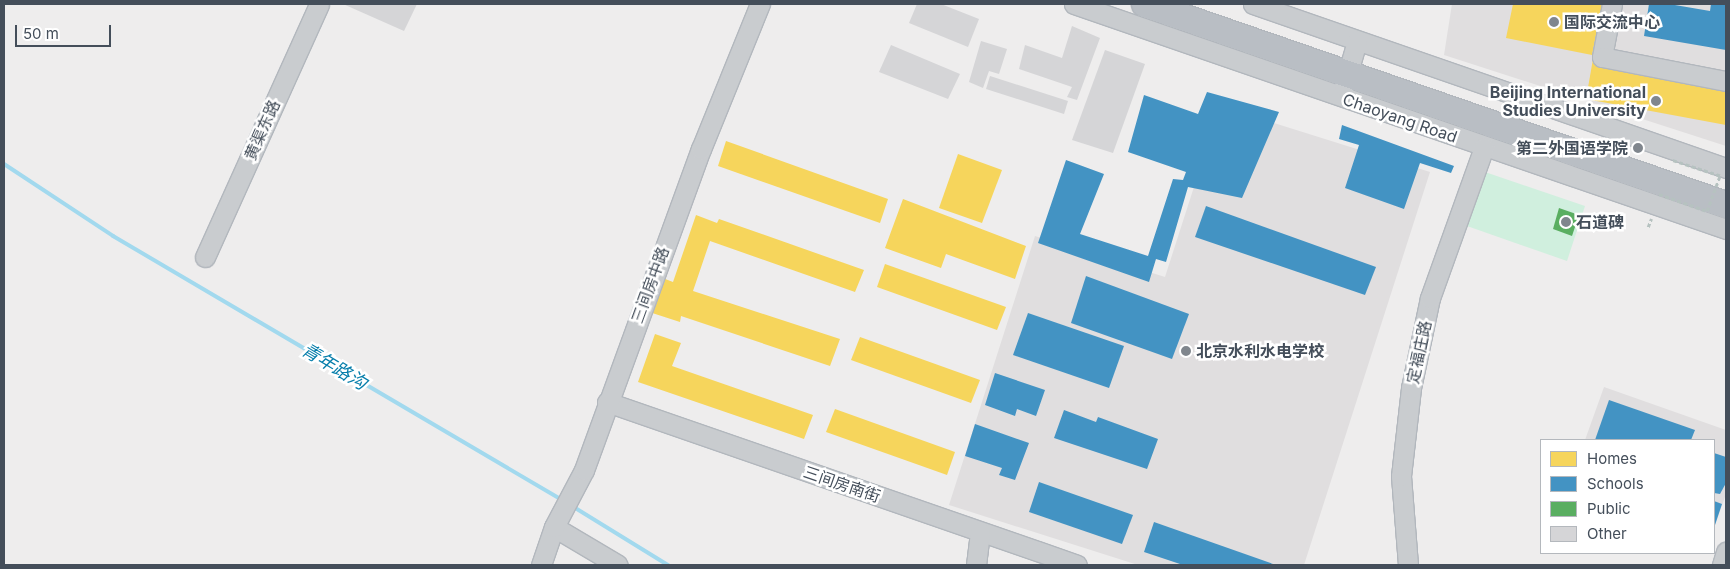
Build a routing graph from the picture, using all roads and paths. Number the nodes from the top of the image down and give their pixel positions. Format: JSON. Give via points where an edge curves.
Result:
{"nodes":[{"id":1,"x":319,"y":4,"type":"edge"},
{"id":2,"x":760,"y":4,"type":"edge"},
{"id":3,"x":1074,"y":4,"type":"edge"},
{"id":4,"x":1145,"y":4,"type":"edge"},
{"id":5,"x":1189,"y":4,"type":"edge"},
{"id":6,"x":1252,"y":4,"type":"edge"},
{"id":7,"x":1612,"y":4,"type":"edge"},
{"id":8,"x":1349,"y":68,"type":"junction"},
{"id":9,"x":1726,"y":80,"type":"edge"},
{"id":10,"x":1484,"y":147,"type":"junction"},
{"id":11,"x":1671,"y":160,"type":"dead end"},
{"id":12,"x":1726,"y":168,"type":"edge"},
{"id":13,"x":1726,"y":191,"type":"edge"},
{"id":14,"x":1659,"y":194,"type":"dead end"},
{"id":15,"x":1726,"y":205,"type":"edge"},
{"id":16,"x":1726,"y":230,"type":"edge"},
{"id":17,"x":205,"y":257,"type":"dead end"},
{"id":18,"x":607,"y":402,"type":"junction"},
{"id":19,"x":556,"y":523,"type":"junction"},
{"id":20,"x":980,"y":532,"type":"junction"},
{"id":21,"x":1726,"y":552,"type":"edge"},
{"id":22,"x":541,"y":565,"type":"edge"},
{"id":23,"x":618,"y":565,"type":"edge"},
{"id":24,"x":976,"y":565,"type":"edge"},
{"id":25,"x":1077,"y":565,"type":"edge"},
{"id":26,"x":1408,"y":565,"type":"edge"},
{"id":27,"x":1722,"y":565,"type":"edge"}],
"edges":[{"from":1,"to":17,"type":"street","name":"黄渠东路"},
{"from":2,"to":18,"type":"street","name":"三间房中路","via":[[701,149]]},
{"from":3,"to":8,"type":"street","name":"Chaoyang Road"},
{"from":4,"to":8,"type":"highway","name":"Chaoyang Road"},
{"from":5,"to":8,"type":"highway","name":"Chaoyang Road"},
{"from":6,"to":8,"type":"street","name":"Chaoyang Road"},
{"from":7,"to":9,"type":"street","via":[[1602,57]]},
{"from":8,"to":10,"type":"street","name":"Chaoyang Road"},
{"from":8,"to":12,"type":"street","name":"Chaoyang Road"},
{"from":8,"to":13,"type":"highway","name":"Chaoyang Road"},
{"from":8,"to":15,"type":"highway","name":"Chaoyang Road"},
{"from":10,"to":16,"type":"street","name":"Chaoyang Road"},
{"from":10,"to":26,"type":"street","name":"定福庄路","via":[[1430,298],[1411,388],[1401,476]]},
{"from":11,"to":14,"type":"path","bridge":true,"via":[[1720,176],[1717,185],[1707,211]]},
{"from":18,"to":19,"type":"street","name":"三间房中路","via":[[579,482]]},
{"from":18,"to":20,"type":"street","name":"三间房南街"},
{"from":19,"to":22,"type":"street","name":"三间房中路"},
{"from":19,"to":23,"type":"street"},
{"from":20,"to":24,"type":"street"},
{"from":20,"to":25,"type":"street","name":"三间房南街"},
{"from":21,"to":27,"type":"street"}]}
